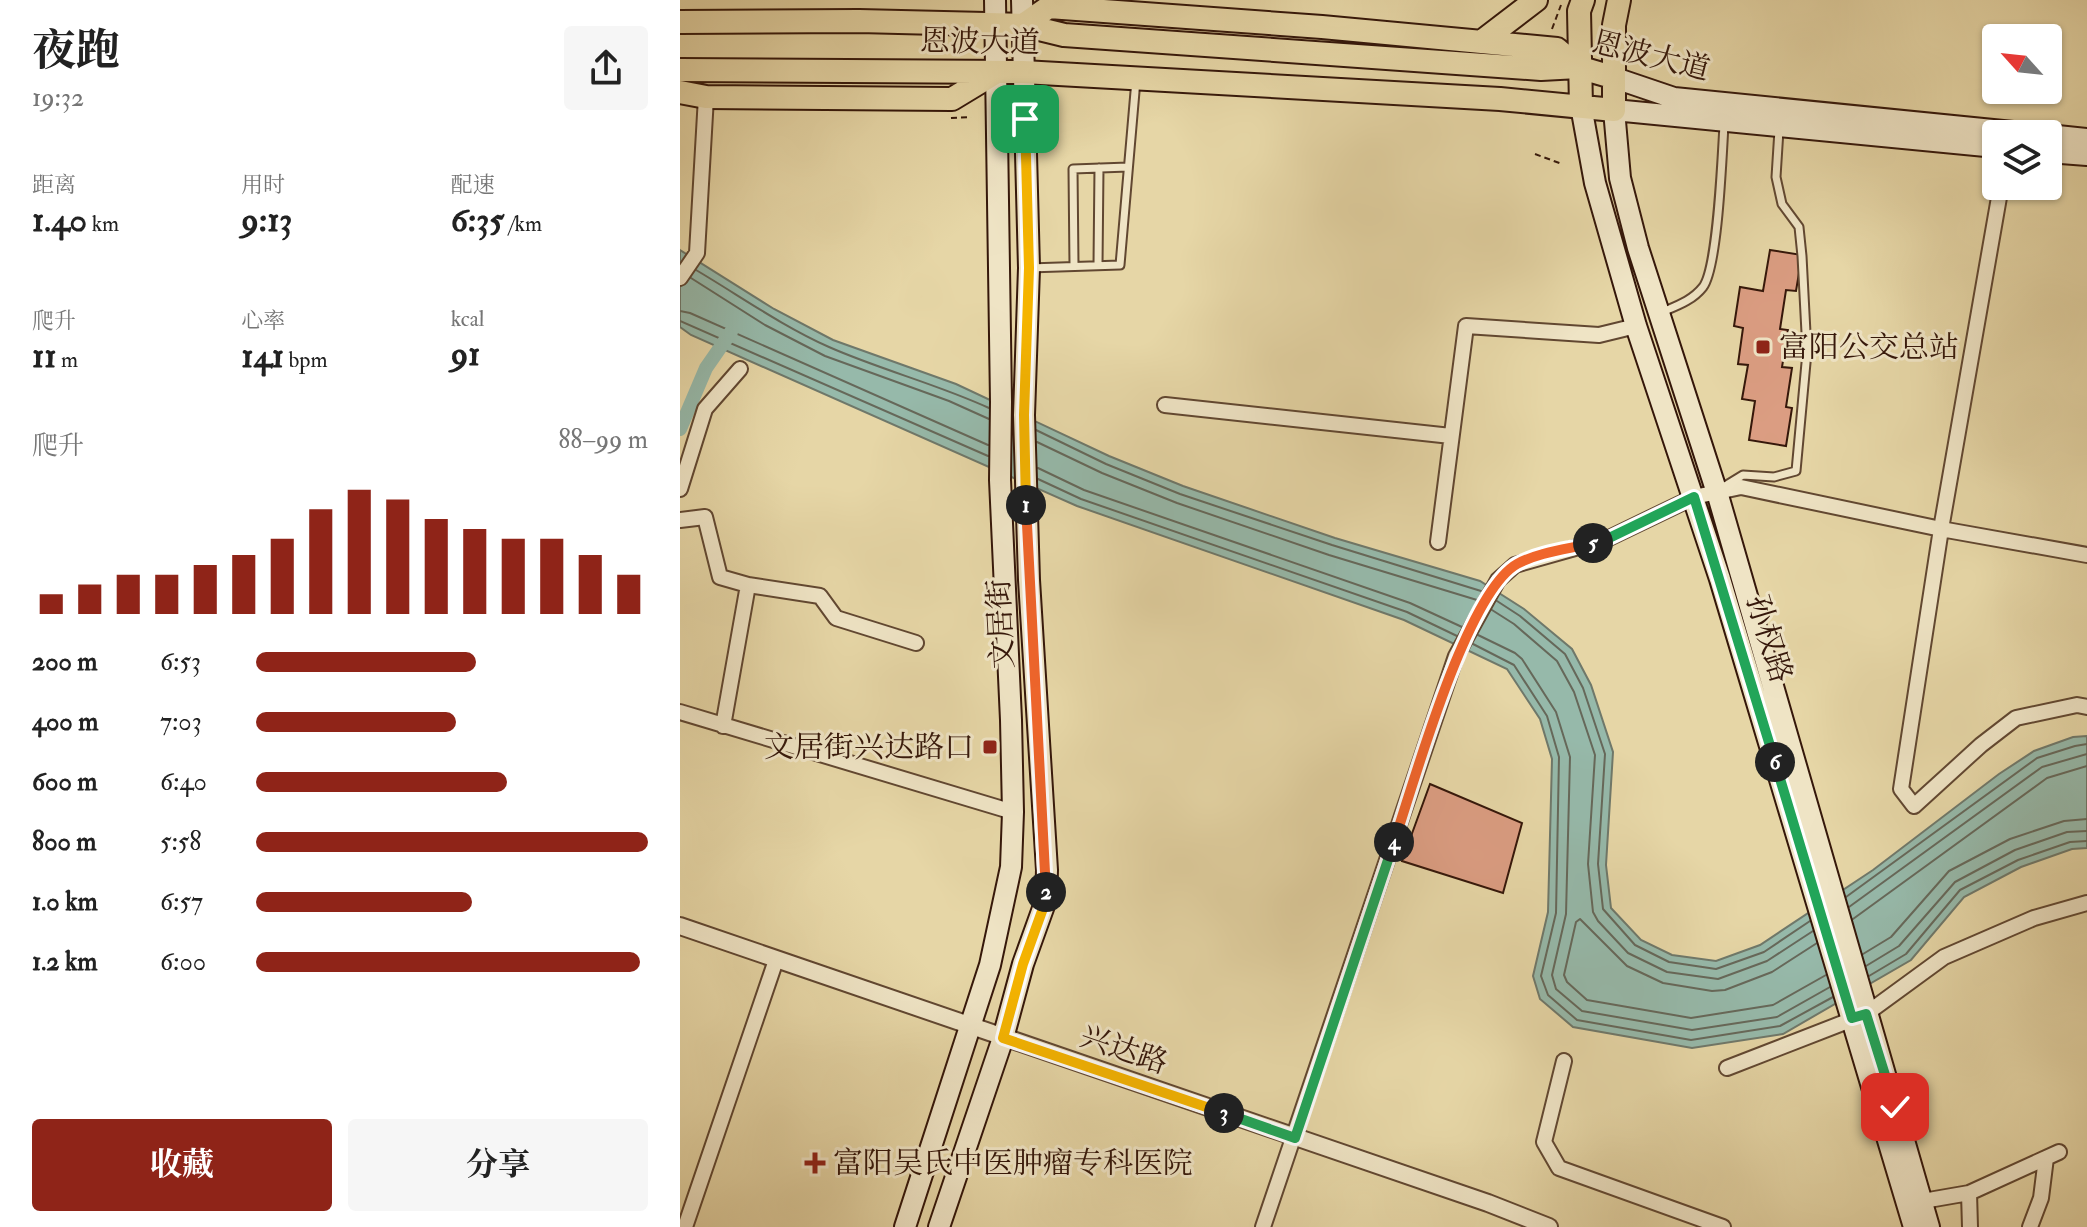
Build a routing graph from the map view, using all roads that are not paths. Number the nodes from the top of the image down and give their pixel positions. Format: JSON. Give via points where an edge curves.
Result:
{"nodes":[{"id":1,"x":995,"y":0,"type":"edge"},
{"id":2,"x":1022,"y":0,"type":"edge"},
{"id":3,"x":1536,"y":0,"type":"edge"},
{"id":4,"x":1583,"y":0,"type":"edge"},
{"id":5,"x":1619,"y":0,"type":"edge"},
{"id":6,"x":1180,"y":8,"type":"edge"},
{"id":7,"x":680,"y":22,"type":"edge"},
{"id":8,"x":995,"y":25,"type":"junction"},
{"id":9,"x":1023,"y":25,"type":"junction"},
{"id":10,"x":1481,"y":42,"type":"junction"},
{"id":11,"x":1578,"y":67,"type":"junction"},
{"id":12,"x":680,"y":70,"type":"edge"},
{"id":13,"x":996,"y":72,"type":"junction"},
{"id":14,"x":1023,"y":72,"type":"junction"},
{"id":15,"x":1612,"y":77,"type":"junction"},
{"id":16,"x":1136,"y":78,"type":"junction"},
{"id":17,"x":680,"y":92,"type":"edge"},
{"id":18,"x":706,"y":97,"type":"junction"},
{"id":19,"x":1581,"y":106,"type":"junction"},
{"id":20,"x":1614,"y":110,"type":"junction"},
{"id":21,"x":1725,"y":122,"type":"junction"},
{"id":22,"x":1779,"y":127,"type":"junction"},
{"id":23,"x":1982,"y":129,"type":"edge"},
{"id":24,"x":2062,"y":136,"type":"edge"},
{"id":25,"x":2087,"y":139,"type":"edge"},
{"id":26,"x":1982,"y":146,"type":"edge"},
{"id":27,"x":2062,"y":153,"type":"edge"},
{"id":28,"x":2087,"y":155,"type":"edge"},
{"id":29,"x":1128,"y":167,"type":"junction"},
{"id":30,"x":1099,"y":168,"type":"junction"},
{"id":31,"x":1999,"y":200,"type":"edge"},
{"id":32,"x":1074,"y":265,"type":"junction"},
{"id":33,"x":1098,"y":265,"type":"junction"},
{"id":34,"x":1029,"y":268,"type":"junction"},
{"id":35,"x":680,"y":278,"type":"edge"},
{"id":36,"x":1658,"y":314,"type":"junction"},
{"id":37,"x":1636,"y":326,"type":"junction"},
{"id":38,"x":740,"y":369,"type":"dead end"},
{"id":39,"x":1165,"y":405,"type":"dead end"},
{"id":40,"x":1451,"y":436,"type":"junction"},
{"id":41,"x":680,"y":489,"type":"edge"},
{"id":42,"x":1716,"y":491,"type":"junction"},
{"id":43,"x":1694,"y":497,"type":"junction"},
{"id":44,"x":680,"y":520,"type":"edge"},
{"id":45,"x":1941,"y":529,"type":"junction"},
{"id":46,"x":1438,"y":542,"type":"dead end"},
{"id":47,"x":2087,"y":555,"type":"edge"},
{"id":48,"x":748,"y":585,"type":"junction"},
{"id":49,"x":916,"y":643,"type":"dead end"},
{"id":50,"x":2087,"y":707,"type":"edge"},
{"id":51,"x":680,"y":712,"type":"edge"},
{"id":52,"x":723,"y":726,"type":"junction"},
{"id":53,"x":1013,"y":812,"type":"junction"},
{"id":54,"x":1820,"y":884,"type":"junction"},
{"id":55,"x":2087,"y":903,"type":"edge"},
{"id":56,"x":680,"y":926,"type":"edge"},
{"id":57,"x":776,"y":960,"type":"junction"},
{"id":58,"x":1859,"y":1016,"type":"junction"},
{"id":59,"x":971,"y":1027,"type":"junction"},
{"id":60,"x":1003,"y":1038,"type":"junction"},
{"id":61,"x":1564,"y":1061,"type":"dead end"},
{"id":62,"x":1727,"y":1068,"type":"dead end"},
{"id":63,"x":1295,"y":1138,"type":"junction"},
{"id":64,"x":1969,"y":1193,"type":"junction"},
{"id":65,"x":1923,"y":1201,"type":"junction"},
{"id":66,"x":685,"y":1227,"type":"edge"},
{"id":67,"x":905,"y":1227,"type":"edge"},
{"id":68,"x":939,"y":1227,"type":"edge"},
{"id":69,"x":1263,"y":1227,"type":"edge"},
{"id":70,"x":1549,"y":1227,"type":"edge"},
{"id":71,"x":1723,"y":1227,"type":"edge"},
{"id":72,"x":1914,"y":1227,"type":"edge"},
{"id":73,"x":1929,"y":1227,"type":"edge"},
{"id":74,"x":1970,"y":1227,"type":"edge"},
{"id":75,"x":2030,"y":1227,"type":"edge"}],
"edges":[{"from":1,"to":8,"type":"main road","name":"文居街"},
{"from":2,"to":9,"type":"main road","name":"文居街"},
{"from":3,"to":10,"type":"main road"},
{"from":4,"to":11,"type":"main road","name":"孙权路"},
{"from":5,"to":15,"type":"main road","name":"孙权路"},
{"from":6,"to":9,"type":"main road","via":[[1049,7]]},
{"from":6,"to":10,"type":"main road"},
{"from":7,"to":8,"type":"main road","name":"恩波大道"},
{"from":8,"to":9,"type":"main road","name":"恩波大道"},
{"from":8,"to":13,"type":"main road","name":"文居街"},
{"from":9,"to":11,"type":"main road","name":"恩波大道","via":[[1064,35],[1541,69]]},
{"from":9,"to":14,"type":"main road","name":"文居街"},
{"from":10,"to":11,"type":"main road","via":[[1557,49]]},
{"from":11,"to":15,"type":"main road","name":"恩波大道"},
{"from":11,"to":19,"type":"main road","name":"孙权路"},
{"from":12,"to":13,"type":"main road","name":"恩波大道"},
{"from":13,"to":14,"type":"main road","name":"恩波大道"},
{"from":13,"to":18,"type":"main road","via":[[952,99]]},
{"from":13,"to":53,"type":"main road","name":"文居街","via":[[1000,480]]},
{"from":14,"to":16,"type":"main road","name":"恩波大道"},
{"from":14,"to":34,"type":"main road","name":"文居街"},
{"from":15,"to":20,"type":"main road","name":"孙权路"},
{"from":15,"to":23,"type":"main road","name":"恩波大道","via":[[1674,98]]},
{"from":16,"to":19,"type":"main road","name":"恩波大道"},
{"from":16,"to":29,"type":"lane"},
{"from":17,"to":18,"type":"main road"},
{"from":18,"to":35,"type":"street","via":[[697,253]]},
{"from":19,"to":20,"type":"main road","name":"恩波大道"},
{"from":19,"to":37,"type":"main road","name":"孙权路","via":[[1595,183]]},
{"from":20,"to":21,"type":"main road","name":"恩波大道"},
{"from":20,"to":36,"type":"main road","name":"孙权路","via":[[1620,178]]},
{"from":21,"to":22,"type":"main road","name":"恩波大道"},
{"from":21,"to":36,"type":"lane","via":[[1706,284],[1693,299]]},
{"from":22,"to":26,"type":"main road","name":"恩波大道"},
{"from":22,"to":42,"type":"lane","via":[[1776,177],[1782,204],[1799,227],[1807,352],[1796,471],[1774,477],[1743,475]]},
{"from":24,"to":25,"type":"main road"},
{"from":27,"to":28,"type":"main road"},
{"from":29,"to":30,"type":"lane"},
{"from":29,"to":33,"type":"lane","via":[[1120,265]]},
{"from":30,"to":32,"type":"lane","via":[[1073,169]]},
{"from":30,"to":33,"type":"lane"},
{"from":31,"to":45,"type":"street"},
{"from":32,"to":33,"type":"lane"},
{"from":32,"to":34,"type":"lane"},
{"from":34,"to":60,"type":"main road","name":"文居街","via":[[1026,492],[1046,900]]},
{"from":36,"to":42,"type":"main road","name":"孙权路"},
{"from":37,"to":40,"type":"street","via":[[1599,335],[1466,326]]},
{"from":37,"to":43,"type":"main road","name":"孙权路"},
{"from":38,"to":41,"type":"street","via":[[705,409]]},
{"from":39,"to":40,"type":"street"},
{"from":40,"to":46,"type":"street"},
{"from":42,"to":43,"type":"street"},
{"from":42,"to":45,"type":"street","via":[[1741,487]]},
{"from":42,"to":54,"type":"main road","name":"孙权路"},
{"from":43,"to":54,"type":"main road","name":"孙权路"},
{"from":43,"to":63,"type":"street","via":[[1607,539],[1515,565],[1498,580],[1456,656]]},
{"from":44,"to":48,"type":"street","via":[[705,517],[720,577]]},
{"from":45,"to":47,"type":"street"},
{"from":45,"to":50,"type":"street","via":[[1901,789],[1914,806],[2016,718]]},
{"from":48,"to":49,"type":"street","via":[[820,596],[836,618]]},
{"from":48,"to":52,"type":"street"},
{"from":51,"to":52,"type":"street"},
{"from":52,"to":53,"type":"street"},
{"from":53,"to":59,"type":"main road","name":"文居街","via":[[1003,911]]},
{"from":54,"to":58,"type":"main road","name":"孙权路"},
{"from":55,"to":58,"type":"street","via":[[2034,918],[1944,957]]},
{"from":56,"to":57,"type":"street","name":"兴达路"},
{"from":57,"to":59,"type":"street","name":"兴达路"},
{"from":57,"to":66,"type":"street"},
{"from":58,"to":62,"type":"street"},
{"from":58,"to":65,"type":"main road","name":"孙权路"},
{"from":58,"to":72,"type":"main road","name":"孙权路"},
{"from":59,"to":60,"type":"street","name":"兴达路"},
{"from":59,"to":67,"type":"main road","name":"文居街"},
{"from":60,"to":63,"type":"street","name":"兴达路"},
{"from":60,"to":68,"type":"main road","name":"文居街"},
{"from":61,"to":71,"type":"street","via":[[1544,1142],[1559,1168]]},
{"from":63,"to":69,"type":"street"},
{"from":63,"to":70,"type":"street","name":"兴达路"},
{"from":64,"to":65,"type":"street"},
{"from":64,"to":74,"type":"street"},
{"from":64,"to":75,"type":"street","via":[[2053,1155]]},
{"from":65,"to":73,"type":"main road","name":"孙权路"}]}
